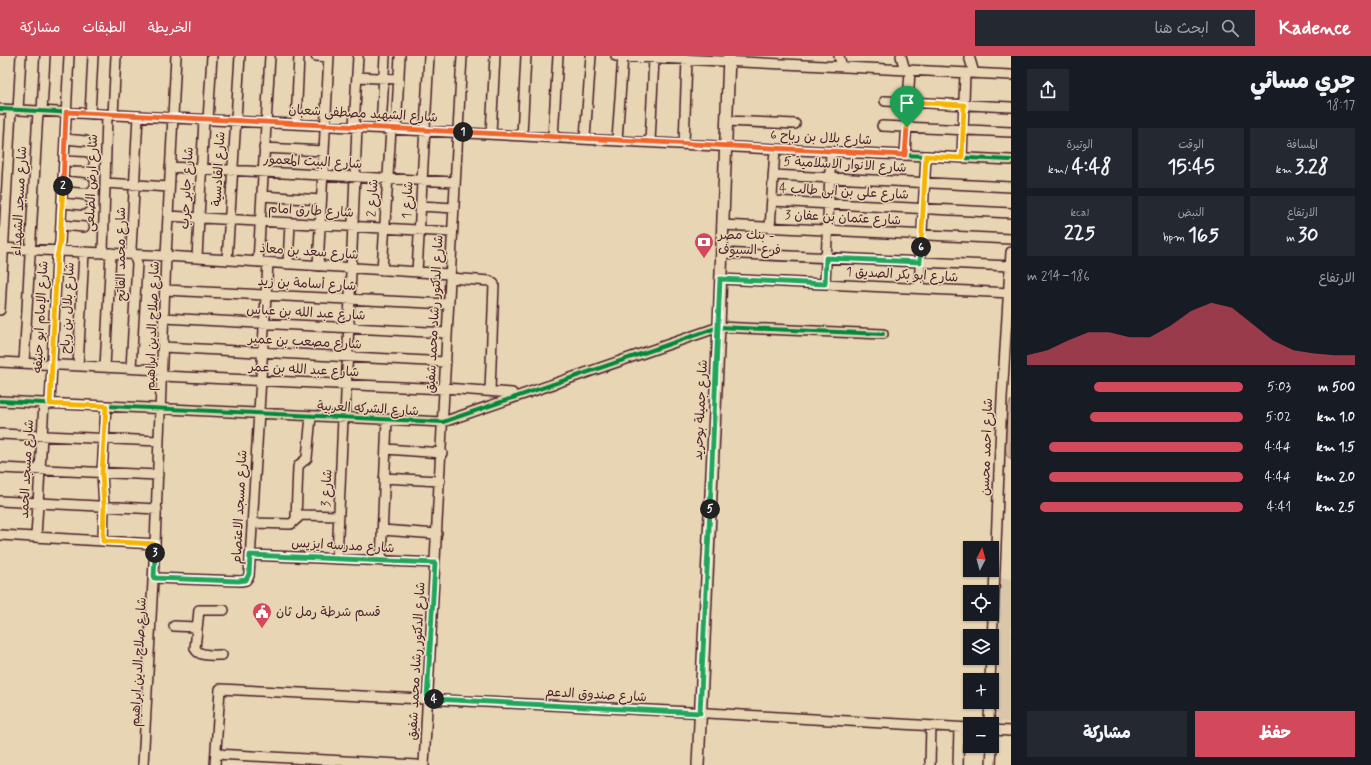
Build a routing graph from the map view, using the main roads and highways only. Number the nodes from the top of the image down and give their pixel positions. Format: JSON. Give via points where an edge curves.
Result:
{"nodes":[{"id":1,"x":729,"y":59,"type":"edge"},
{"id":2,"x":698,"y":765,"type":"edge"}],
"edges":[{"from":1,"to":2,"type":"main road","name":"شارع جميلة بوحريد"}]}
